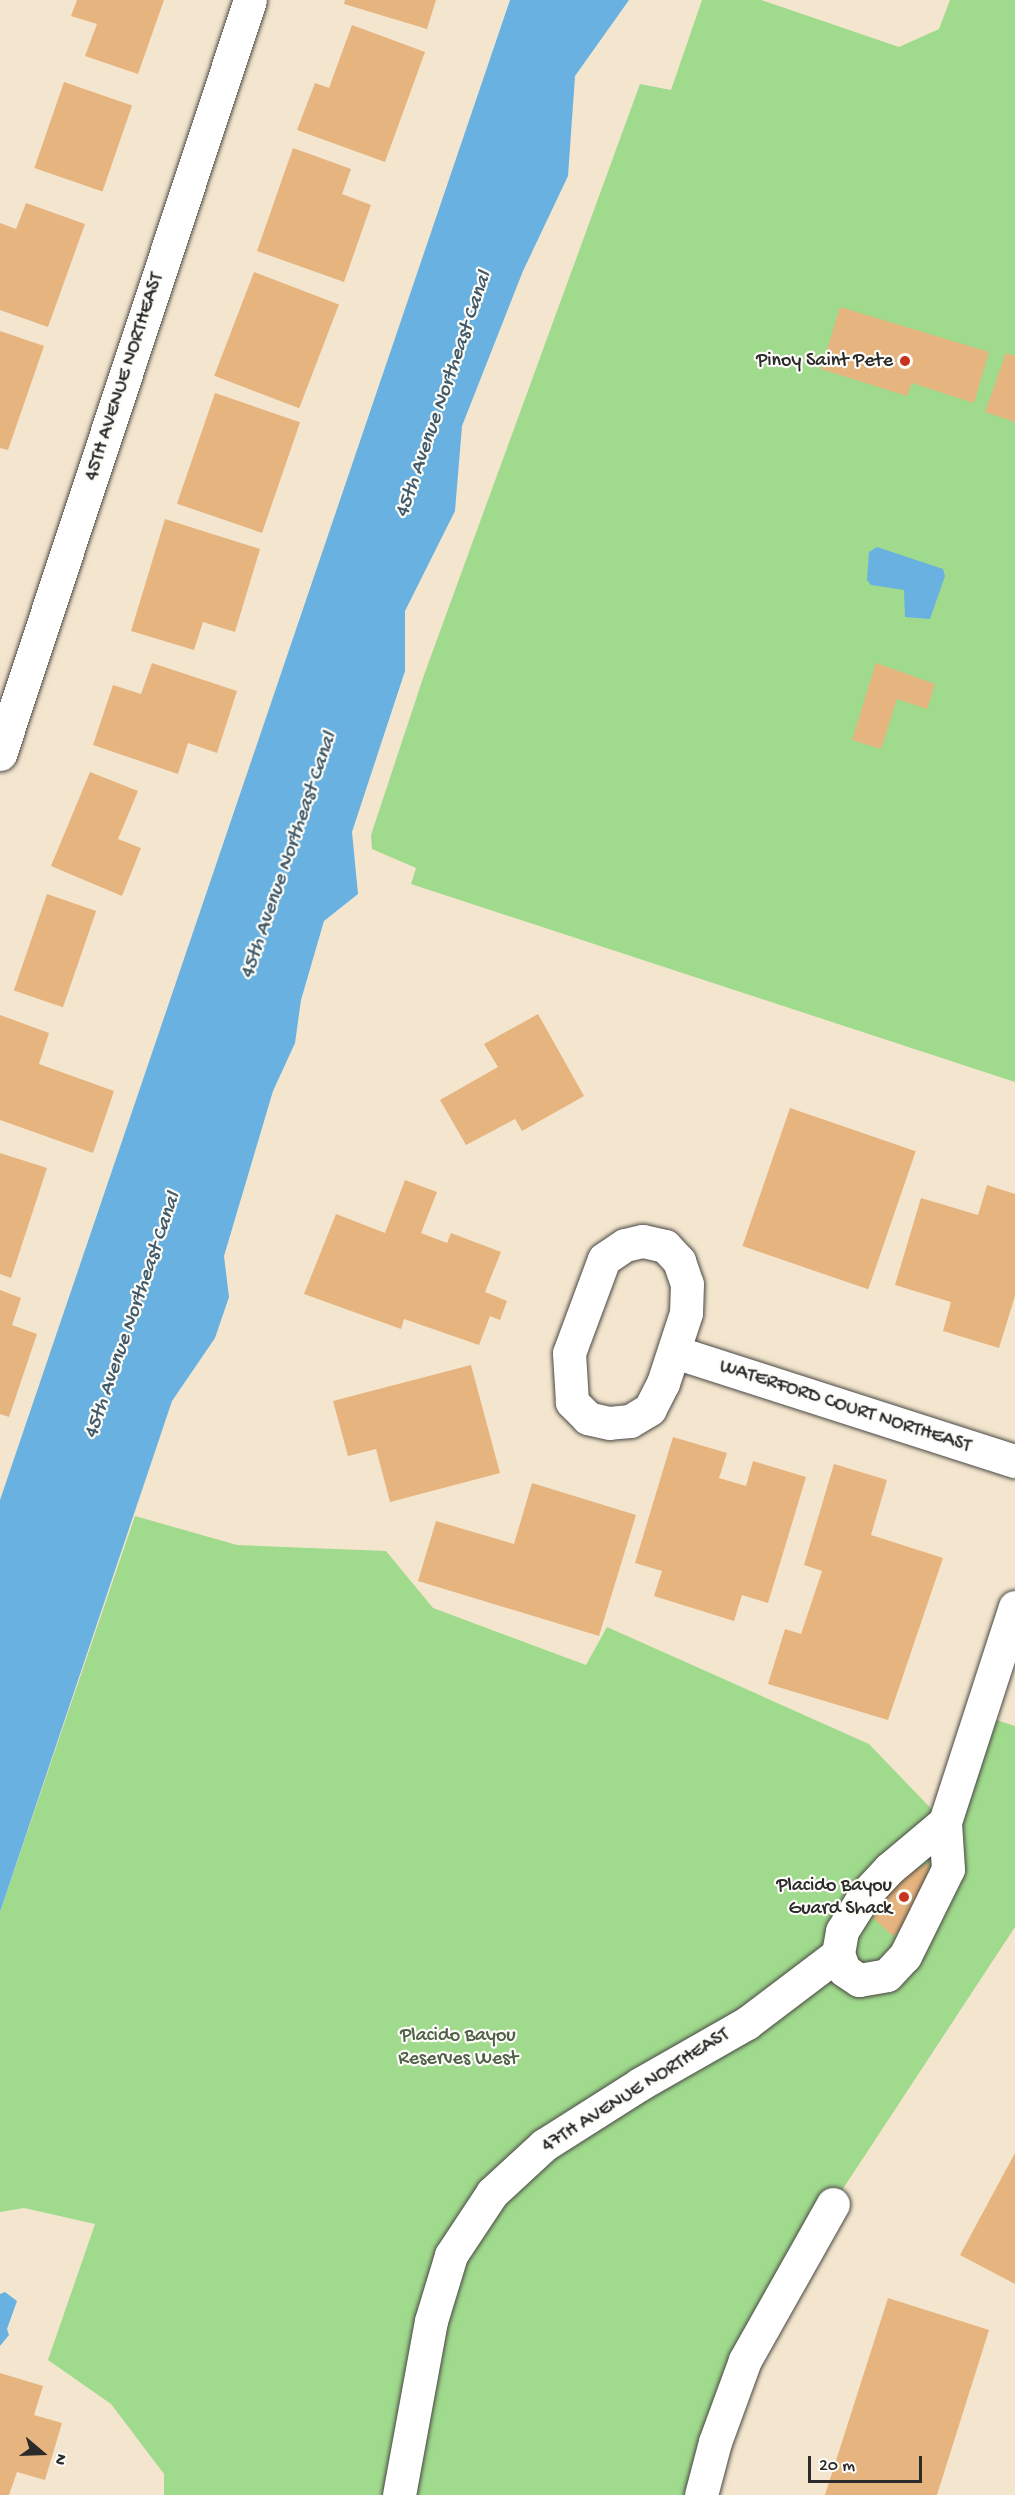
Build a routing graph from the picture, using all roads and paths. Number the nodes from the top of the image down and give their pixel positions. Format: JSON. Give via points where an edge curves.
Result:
{"nodes":[{"id":1,"x":250,"y":0,"type":"edge"},
{"id":2,"x":0,"y":754,"type":"edge"},
{"id":3,"x":675,"y":1352,"type":"junction"},
{"id":4,"x":1015,"y":1461,"type":"edge"},
{"id":5,"x":1015,"y":1607,"type":"edge"},
{"id":6,"x":945,"y":1822,"type":"junction"},
{"id":7,"x":838,"y":1954,"type":"junction"},
{"id":8,"x":832,"y":2204,"type":"dead end"},
{"id":9,"x":399,"y":2495,"type":"edge"},
{"id":10,"x":701,"y":2495,"type":"edge"}],
"edges":[{"from":1,"to":2,"type":"street","name":"45TH AVENUE NORTHEAST"},
{"from":3,"to":3,"type":"street","via":[[650,1408],[630,1421],[609,1423],[588,1418],[572,1402],[567,1378],[568,1353],[604,1258],[625,1245],[643,1241],[664,1246],[679,1261],[687,1284],[686,1313]]},
{"from":3,"to":4,"type":"street","name":"WATERFORD COURT NORTHEAST"},
{"from":5,"to":6,"type":"street"},
{"from":6,"to":7,"type":"street","via":[[889,1869],[864,1896],[842,1931]]},
{"from":6,"to":7,"type":"street","via":[[948,1869],[905,1956],[887,1975],[859,1980],[844,1970]]},
{"from":7,"to":9,"type":"street","name":"47TH AVENUE NORTHEAST","via":[[747,2023],[544,2145],[492,2193],[451,2255],[431,2321]]},
{"from":8,"to":10,"type":"street","via":[[745,2360],[715,2442]]}]}
